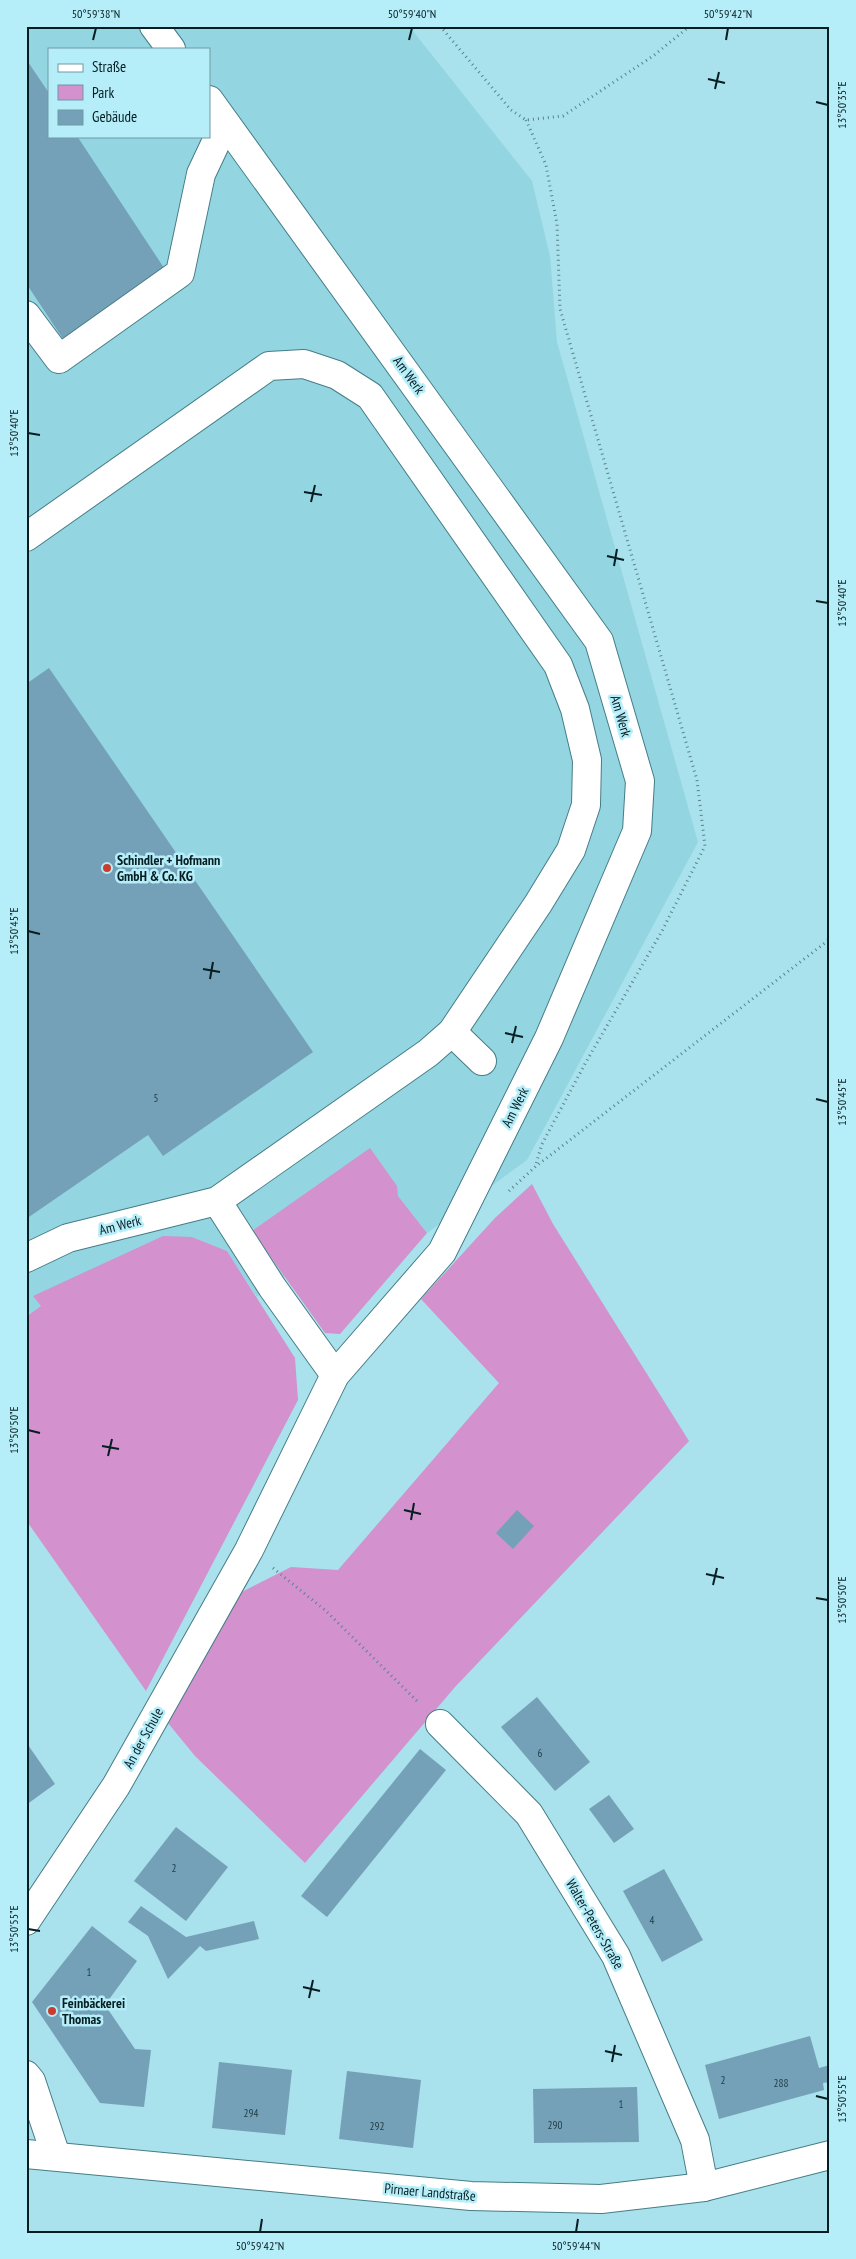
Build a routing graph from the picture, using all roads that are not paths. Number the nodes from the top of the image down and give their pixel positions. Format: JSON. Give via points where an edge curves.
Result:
{"nodes":[{"id":1,"x":154,"y":26,"type":"edge"},
{"id":2,"x":170,"y":48,"type":"edge"},
{"id":3,"x":210,"y":101,"type":"edge"},
{"id":4,"x":226,"y":123,"type":"junction"},
{"id":5,"x":26,"y":315,"type":"edge"},
{"id":6,"x":26,"y":537,"type":"edge"},
{"id":7,"x":452,"y":1032,"type":"junction"},
{"id":8,"x":482,"y":1061,"type":"dead end"},
{"id":9,"x":217,"y":1201,"type":"junction"},
{"id":10,"x":26,"y":1258,"type":"edge"},
{"id":11,"x":335,"y":1375,"type":"junction"},
{"id":12,"x":249,"y":1550,"type":"joint"},
{"id":13,"x":440,"y":1724,"type":"road end"},
{"id":14,"x":26,"y":1921,"type":"edge"},
{"id":15,"x":26,"y":2075,"type":"edge"},
{"id":16,"x":26,"y":2154,"type":"edge"},
{"id":17,"x":830,"y":2155,"type":"edge"},
{"id":18,"x":56,"y":2156,"type":"junction"},
{"id":19,"x":704,"y":2186,"type":"junction"}],
"edges":[{"from":1,"to":2,"type":"street"},
{"from":3,"to":4,"type":"street","name":"Am Werk"},
{"from":4,"to":5,"type":"street","via":[[201,174],[180,273],[59,359]]},
{"from":4,"to":11,"type":"street","name":"Am Werk","via":[[600,641],[640,781],[638,831],[549,1038],[442,1252]]},
{"from":6,"to":7,"type":"street","name":"Am Werk","via":[[269,366],[304,364],[337,375],[370,396],[558,666],[575,708],[587,760],[586,805],[571,850]]},
{"from":7,"to":8,"type":"street"},
{"from":7,"to":9,"type":"street","name":"Am Werk","via":[[428,1053]]},
{"from":9,"to":10,"type":"street","name":"Am Werk","via":[[68,1238]]},
{"from":9,"to":11,"type":"street","via":[[272,1287]]},
{"from":11,"to":12,"type":"street","name":"Am Werk"},
{"from":12,"to":14,"type":"street","name":"An der Schule","via":[[116,1786]]},
{"from":13,"to":19,"type":"street","name":"Walter-Peters-Straße","via":[[529,1814],[616,1956],[695,2140]]},
{"from":15,"to":18,"type":"street","via":[[31,2081]]},
{"from":16,"to":18,"type":"street","name":"Pirnaer Landstraße"},
{"from":17,"to":19,"type":"street","name":"Pirnaer Landstraße"},
{"from":18,"to":19,"type":"street","name":"Pirnaer Landstraße","via":[[471,2196],[601,2199]]}]}
